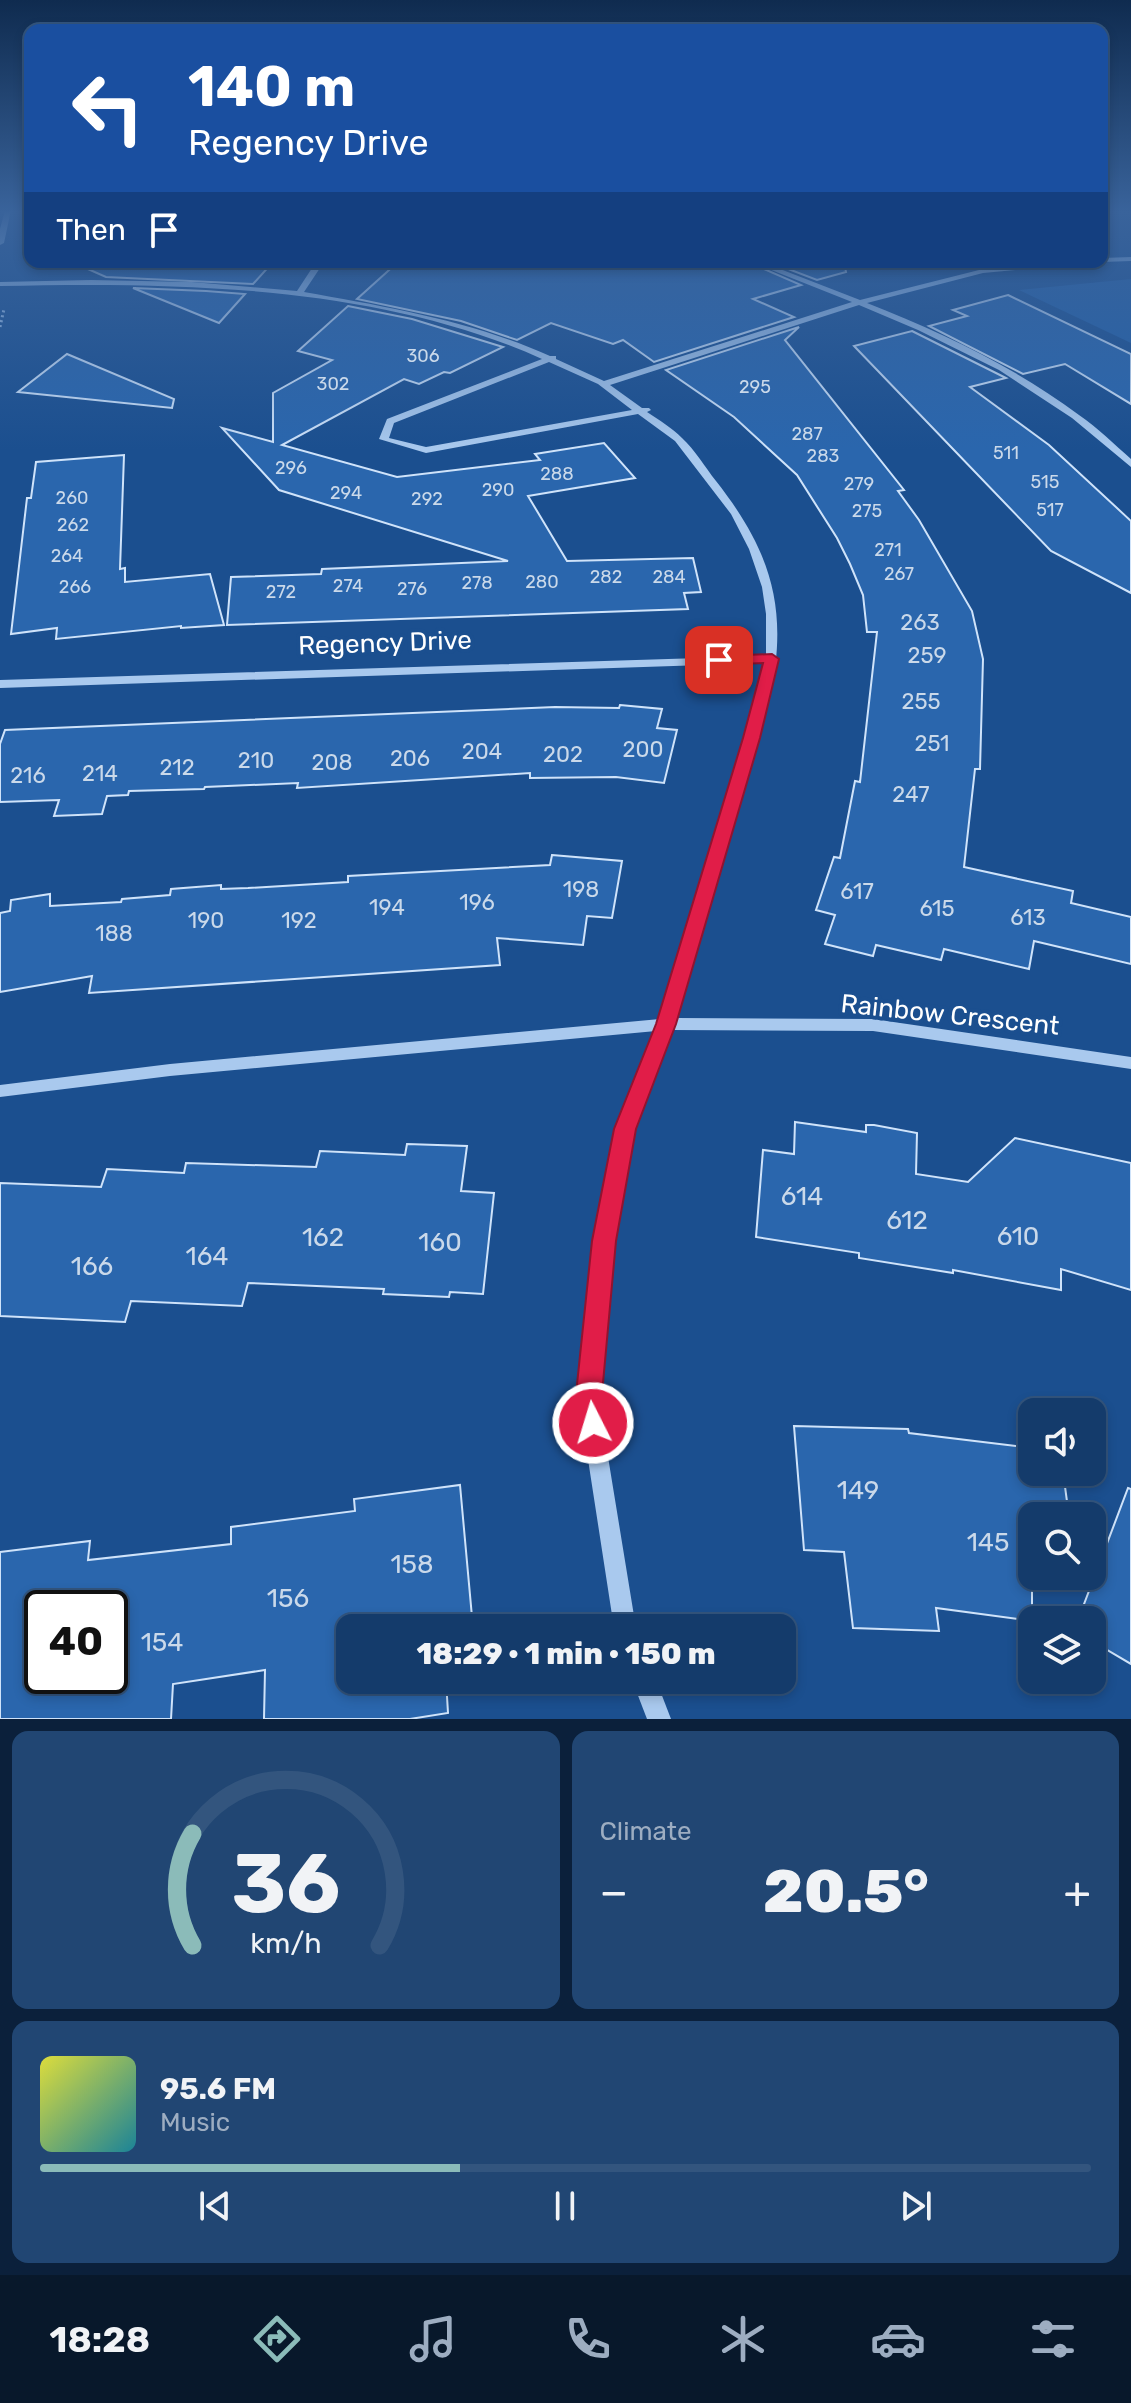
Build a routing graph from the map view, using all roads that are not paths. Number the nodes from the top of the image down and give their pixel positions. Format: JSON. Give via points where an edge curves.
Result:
{"nodes":[{"id":1,"x":271,"y":290,"type":"edge"},
{"id":2,"x":302,"y":290,"type":"edge"},
{"id":3,"x":829,"y":290,"type":"edge"},
{"id":4,"x":907,"y":290,"type":"edge"},
{"id":5,"x":300,"y":293,"type":"junction"},
{"id":6,"x":860,"y":302,"type":"junction"},
{"id":7,"x":553,"y":358,"type":"junction"},
{"id":8,"x":603,"y":384,"type":"junction"},
{"id":9,"x":646,"y":410,"type":"junction"},
{"id":10,"x":1131,"y":464,"type":"edge"},
{"id":11,"x":772,"y":659,"type":"junction"},
{"id":12,"x":0,"y":684,"type":"edge"},
{"id":13,"x":666,"y":1024,"type":"junction"},
{"id":14,"x":1131,"y":1063,"type":"edge"},
{"id":15,"x":0,"y":1091,"type":"edge"},
{"id":16,"x":623,"y":1614,"type":"edge"},
{"id":17,"x":649,"y":1694,"type":"edge"},
{"id":18,"x":659,"y":1719,"type":"edge"}],
"edges":[{"from":1,"to":5,"type":"street"},
{"from":2,"to":5,"type":"street"},
{"from":3,"to":6,"type":"street"},
{"from":4,"to":6,"type":"street"},
{"from":5,"to":7,"type":"street","via":[[458,325]]},
{"from":6,"to":8,"type":"street"},
{"from":6,"to":10,"type":"street","via":[[1021,381],[1074,415]]},
{"from":7,"to":8,"type":"street"},
{"from":7,"to":9,"type":"street","via":[[390,421],[384,439],[426,450]]},
{"from":8,"to":9,"type":"street"},
{"from":9,"to":11,"type":"street","via":[[722,487],[750,538],[772,615]]},
{"from":11,"to":12,"type":"street","name":"Regency Drive"},
{"from":11,"to":13,"type":"street"},
{"from":13,"to":14,"type":"street","name":"Rainbow Crescent","via":[[873,1025]]},
{"from":13,"to":15,"type":"street"},
{"from":13,"to":16,"type":"street","via":[[625,1129],[604,1241],[589,1394]]},
{"from":17,"to":18,"type":"street"}]}
